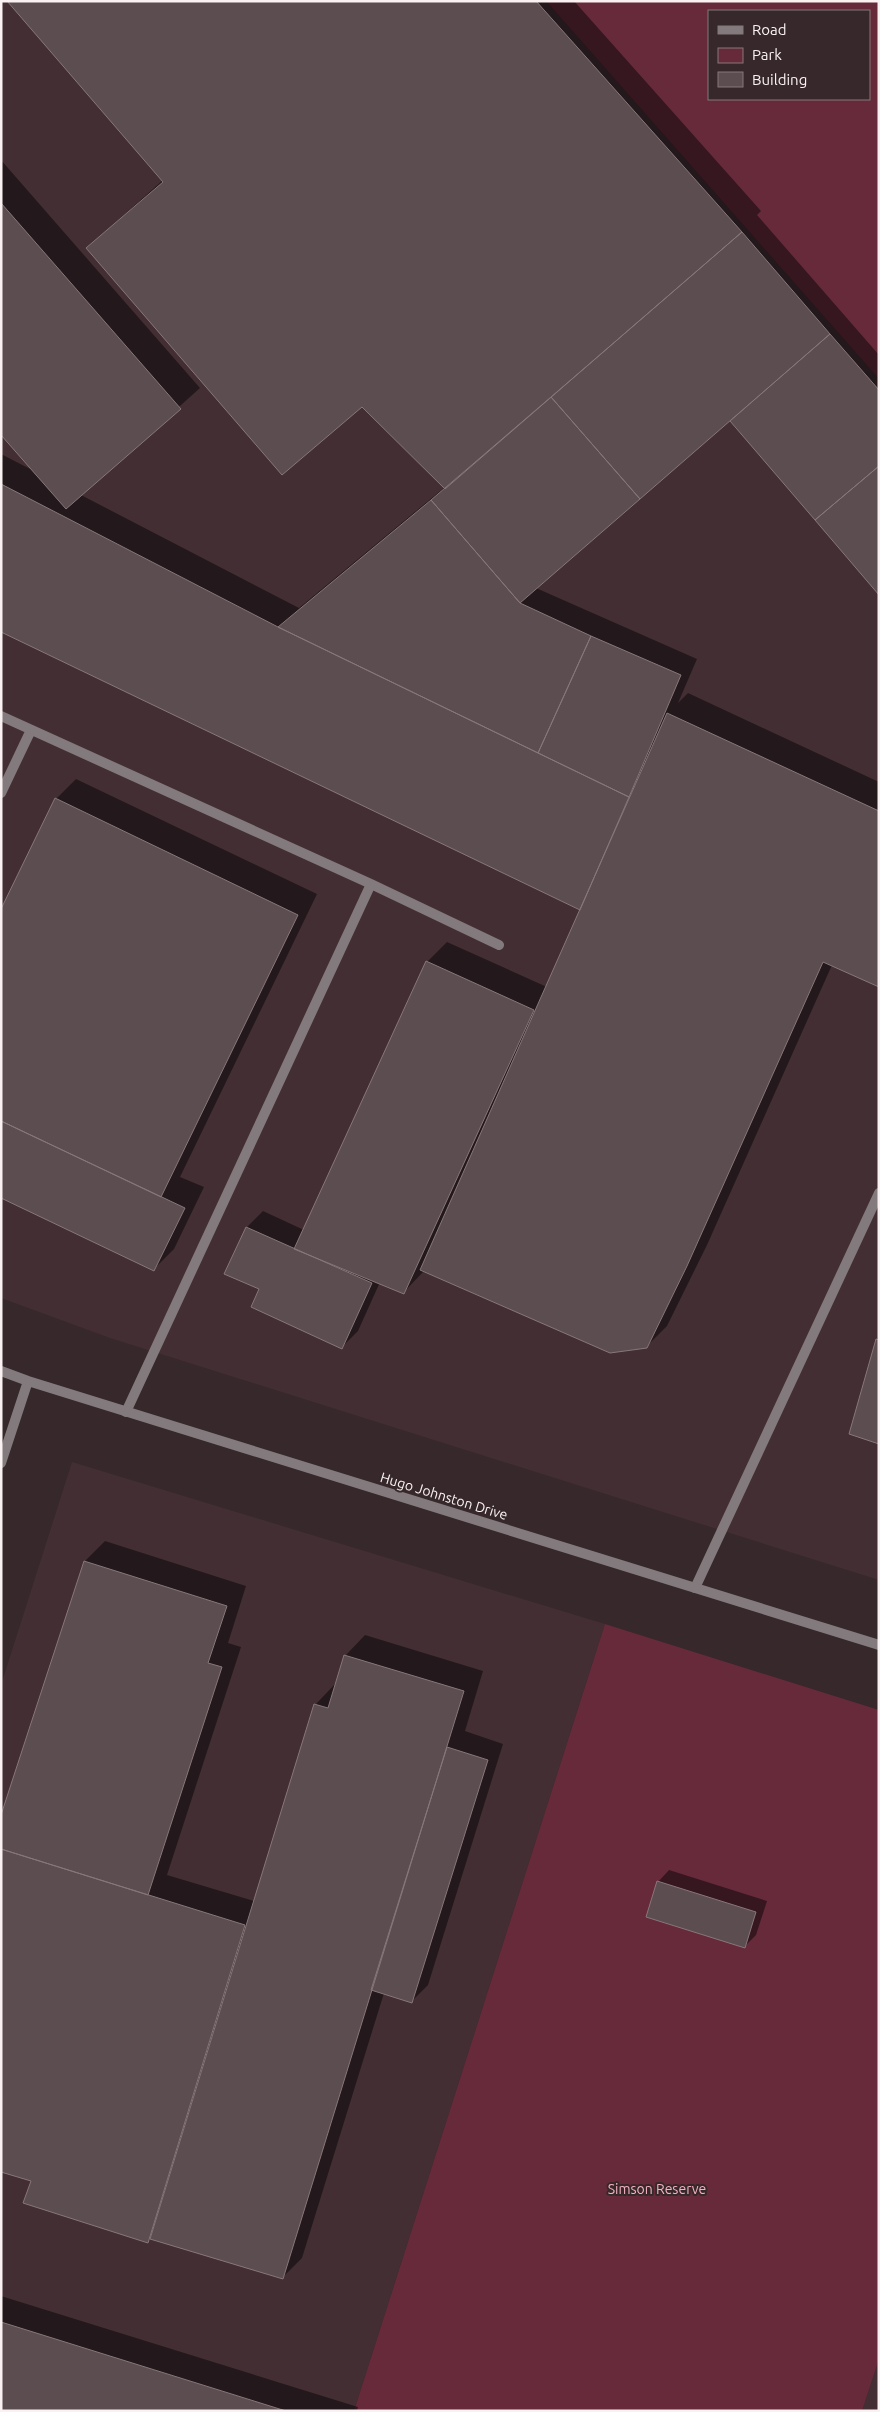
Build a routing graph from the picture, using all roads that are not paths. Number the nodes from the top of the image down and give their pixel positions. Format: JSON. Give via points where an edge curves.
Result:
{"nodes":[{"id":1,"x":1,"y":716,"type":"edge"},
{"id":2,"x":30,"y":730,"type":"junction"},
{"id":3,"x":1,"y":792,"type":"edge"},
{"id":4,"x":371,"y":884,"type":"junction"},
{"id":5,"x":499,"y":945,"type":"dead end"},
{"id":6,"x":879,"y":1193,"type":"edge"},
{"id":7,"x":1,"y":1370,"type":"edge"},
{"id":8,"x":28,"y":1381,"type":"junction"},
{"id":9,"x":126,"y":1412,"type":"junction"},
{"id":10,"x":1,"y":1462,"type":"edge"},
{"id":11,"x":695,"y":1588,"type":"junction"},
{"id":12,"x":879,"y":1645,"type":"edge"}],
"edges":[{"from":1,"to":2,"type":"street"},
{"from":2,"to":3,"type":"street"},
{"from":2,"to":4,"type":"street"},
{"from":4,"to":5,"type":"street"},
{"from":4,"to":9,"type":"street"},
{"from":6,"to":11,"type":"street"},
{"from":7,"to":8,"type":"street","name":"Hugo Johnston Drive"},
{"from":8,"to":9,"type":"street","name":"Hugo Johnston Drive"},
{"from":8,"to":10,"type":"street"},
{"from":9,"to":11,"type":"street","name":"Hugo Johnston Drive"},
{"from":11,"to":12,"type":"street","name":"Hugo Johnston Drive"}]}
